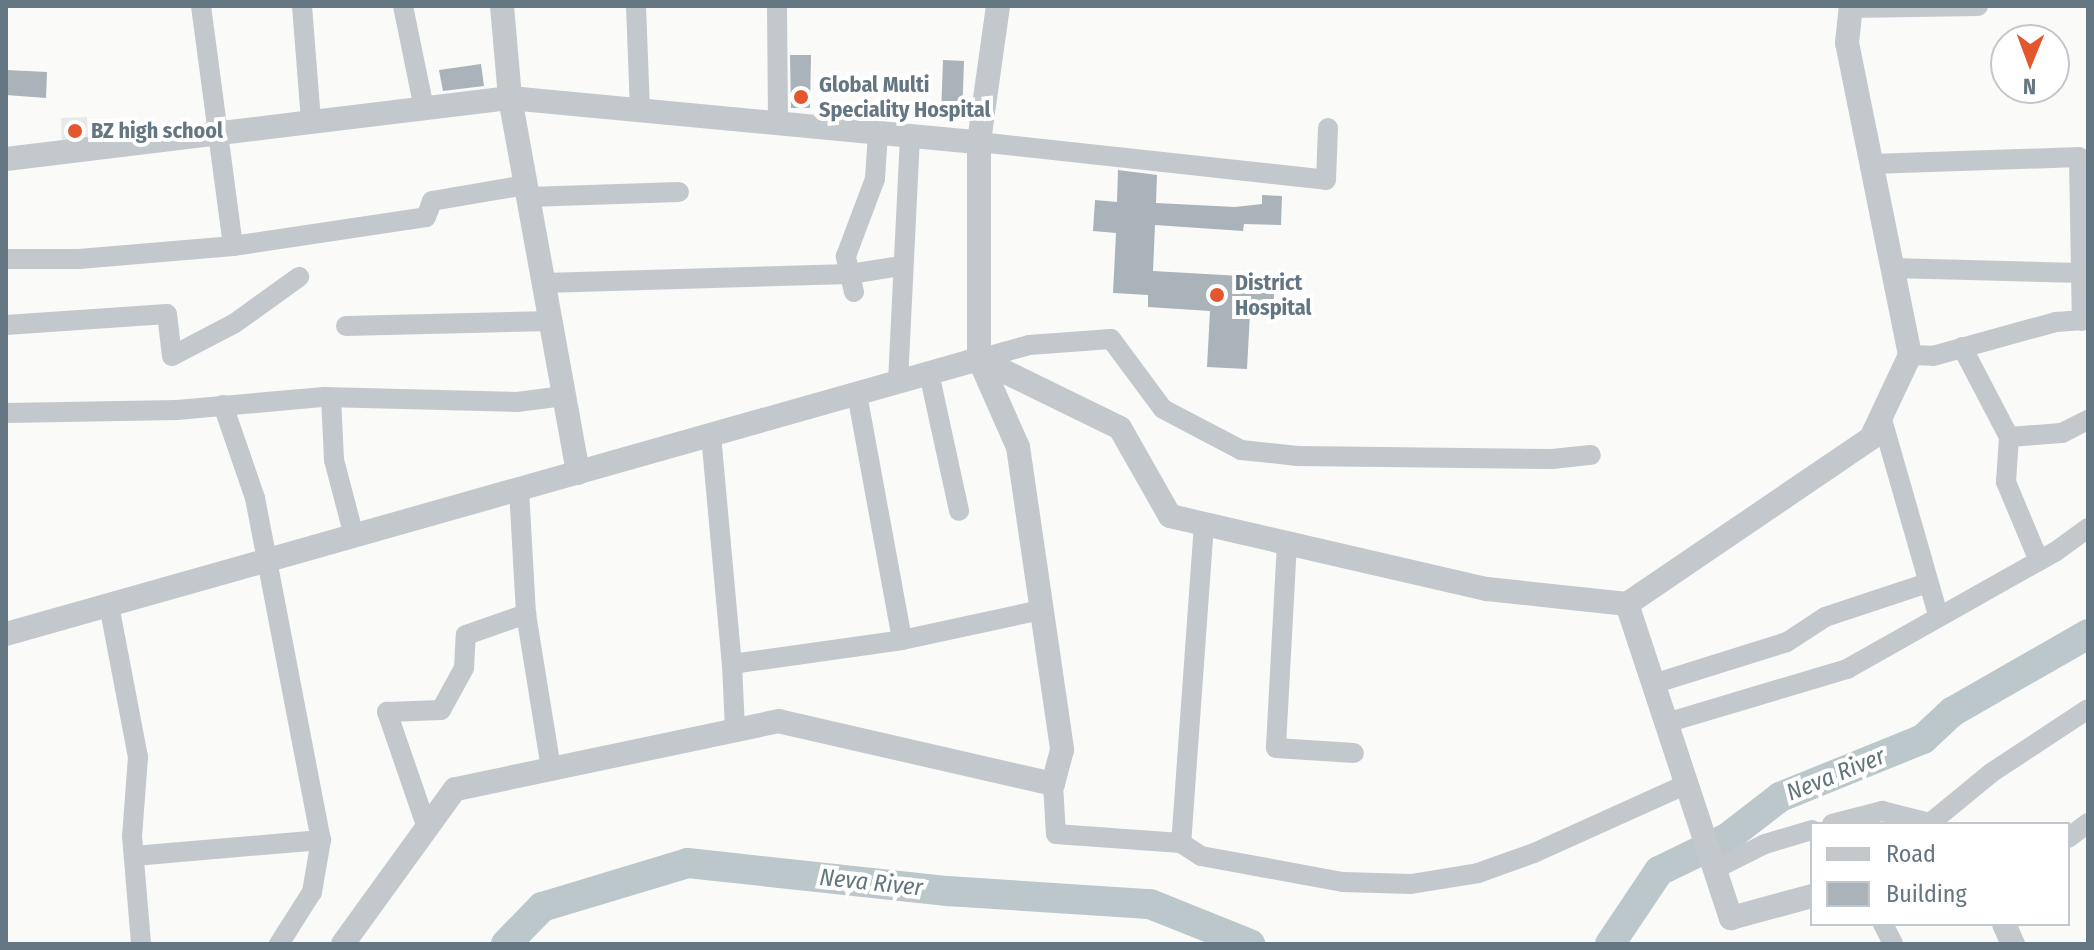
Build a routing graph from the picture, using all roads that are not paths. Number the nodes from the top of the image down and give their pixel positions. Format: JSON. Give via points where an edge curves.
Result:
{"nodes":[{"id":1,"x":201,"y":6,"type":"edge"},
{"id":2,"x":302,"y":6,"type":"edge"},
{"id":3,"x":403,"y":6,"type":"edge"},
{"id":4,"x":502,"y":6,"type":"edge"},
{"id":5,"x":636,"y":6,"type":"edge"},
{"id":6,"x":777,"y":6,"type":"edge"},
{"id":7,"x":998,"y":6,"type":"edge"},
{"id":8,"x":1978,"y":6,"type":"edge"},
{"id":9,"x":1851,"y":7,"type":"edge"},
{"id":10,"x":510,"y":98,"type":"junction"},
{"id":11,"x":424,"y":108,"type":"junction"},
{"id":12,"x":640,"y":110,"type":"junction"},
{"id":13,"x":311,"y":121,"type":"junction"},
{"id":14,"x":778,"y":123,"type":"junction"},
{"id":15,"x":1328,"y":128,"type":"dead end"},
{"id":16,"x":878,"y":132,"type":"junction"},
{"id":17,"x":216,"y":133,"type":"junction"},
{"id":18,"x":910,"y":136,"type":"junction"},
{"id":19,"x":979,"y":142,"type":"junction"},
{"id":20,"x":6,"y":159,"type":"edge"},
{"id":21,"x":1871,"y":164,"type":"junction"},
{"id":22,"x":527,"y":191,"type":"junction"},
{"id":23,"x":679,"y":192,"type":"dead end"},
{"id":24,"x":233,"y":246,"type":"junction"},
{"id":25,"x":6,"y":259,"type":"edge"},
{"id":26,"x":901,"y":266,"type":"junction"},
{"id":27,"x":1892,"y":268,"type":"junction"},
{"id":28,"x":2081,"y":273,"type":"junction"},
{"id":29,"x":299,"y":277,"type":"dead end"},
{"id":30,"x":544,"y":283,"type":"junction"},
{"id":31,"x":852,"y":283,"type":"junction"},
{"id":32,"x":551,"y":321,"type":"junction"},
{"id":33,"x":2085,"y":321,"type":"edge"},
{"id":34,"x":6,"y":325,"type":"edge"},
{"id":35,"x":346,"y":326,"type":"dead end"},
{"id":36,"x":1962,"y":347,"type":"junction"},
{"id":37,"x":1910,"y":355,"type":"junction"},
{"id":38,"x":979,"y":359,"type":"junction"},
{"id":39,"x":929,"y":373,"type":"junction"},
{"id":40,"x":898,"y":382,"type":"junction"},
{"id":41,"x":857,"y":394,"type":"junction"},
{"id":42,"x":564,"y":396,"type":"junction"},
{"id":43,"x":331,"y":398,"type":"junction"},
{"id":44,"x":223,"y":405,"type":"junction"},
{"id":45,"x":6,"y":413,"type":"edge"},
{"id":46,"x":1881,"y":416,"type":"junction"},
{"id":47,"x":2088,"y":420,"type":"edge"},
{"id":48,"x":711,"y":435,"type":"junction"},
{"id":49,"x":2009,"y":437,"type":"junction"},
{"id":50,"x":1591,"y":455,"type":"dead end"},
{"id":51,"x":578,"y":473,"type":"junction"},
{"id":52,"x":519,"y":489,"type":"junction"},
{"id":53,"x":959,"y":511,"type":"dead end"},
{"id":54,"x":1204,"y":524,"type":"junction"},
{"id":55,"x":2088,"y":528,"type":"edge"},
{"id":56,"x":354,"y":536,"type":"junction"},
{"id":57,"x":1287,"y":543,"type":"junction"},
{"id":58,"x":265,"y":561,"type":"junction"},
{"id":59,"x":2039,"y":561,"type":"junction"},
{"id":60,"x":1928,"y":583,"type":"junction"},
{"id":61,"x":1627,"y":604,"type":"junction"},
{"id":62,"x":109,"y":605,"type":"junction"},
{"id":63,"x":1041,"y":610,"type":"junction"},
{"id":64,"x":526,"y":614,"type":"junction"},
{"id":65,"x":1938,"y":615,"type":"junction"},
{"id":66,"x":6,"y":634,"type":"edge"},
{"id":67,"x":902,"y":640,"type":"junction"},
{"id":68,"x":732,"y":664,"type":"junction"},
{"id":69,"x":1653,"y":684,"type":"junction"},
{"id":70,"x":2088,"y":709,"type":"edge"},
{"id":71,"x":1666,"y":723,"type":"junction"},
{"id":72,"x":735,"y":730,"type":"junction"},
{"id":73,"x":1354,"y":753,"type":"dead end"},
{"id":74,"x":551,"y":769,"type":"junction"},
{"id":75,"x":1053,"y":784,"type":"junction"},
{"id":76,"x":1687,"y":784,"type":"junction"},
{"id":77,"x":1840,"y":822,"type":"edge"},
{"id":78,"x":1923,"y":822,"type":"edge"},
{"id":79,"x":1932,"y":822,"type":"edge"},
{"id":80,"x":2088,"y":823,"type":"edge"},
{"id":81,"x":427,"y":828,"type":"junction"},
{"id":82,"x":1810,"y":831,"type":"edge"},
{"id":83,"x":2070,"y":836,"type":"edge"},
{"id":84,"x":321,"y":840,"type":"junction"},
{"id":85,"x":1181,"y":843,"type":"junction"},
{"id":86,"x":134,"y":856,"type":"junction"},
{"id":87,"x":1715,"y":869,"type":"junction"},
{"id":88,"x":1810,"y":897,"type":"edge"},
{"id":89,"x":1884,"y":926,"type":"edge"},
{"id":90,"x":141,"y":944,"type":"edge"},
{"id":91,"x":279,"y":944,"type":"edge"},
{"id":92,"x":343,"y":944,"type":"edge"},
{"id":93,"x":1893,"y":944,"type":"edge"}],
"edges":[{"from":1,"to":17,"type":"street"},
{"from":2,"to":13,"type":"street"},
{"from":3,"to":11,"type":"street"},
{"from":4,"to":10,"type":"street"},
{"from":5,"to":12,"type":"street"},
{"from":6,"to":14,"type":"street"},
{"from":7,"to":19,"type":"street"},
{"from":8,"to":9,"type":"street"},
{"from":9,"to":21,"type":"street","via":[[1847,43]]},
{"from":10,"to":11,"type":"street"},
{"from":10,"to":12,"type":"street"},
{"from":10,"to":22,"type":"street"},
{"from":11,"to":13,"type":"street"},
{"from":12,"to":14,"type":"street"},
{"from":13,"to":17,"type":"street"},
{"from":14,"to":16,"type":"street"},
{"from":15,"to":19,"type":"street","via":[[1326,180]]},
{"from":16,"to":18,"type":"street"},
{"from":16,"to":31,"type":"street","via":[[875,179],[846,256]]},
{"from":17,"to":20,"type":"street"},
{"from":17,"to":24,"type":"street"},
{"from":18,"to":19,"type":"street"},
{"from":18,"to":26,"type":"street"},
{"from":19,"to":38,"type":"street"},
{"from":21,"to":27,"type":"street"},
{"from":21,"to":28,"type":"street","via":[[2079,157]]},
{"from":22,"to":23,"type":"street"},
{"from":22,"to":24,"type":"street","via":[[432,201],[426,217]]},
{"from":22,"to":30,"type":"street"},
{"from":24,"to":25,"type":"street","via":[[79,259]]},
{"from":26,"to":31,"type":"street"},
{"from":26,"to":40,"type":"street"},
{"from":27,"to":28,"type":"street"},
{"from":27,"to":37,"type":"street"},
{"from":28,"to":33,"type":"street"},
{"from":29,"to":34,"type":"street","via":[[235,323],[172,356],[167,314]]},
{"from":30,"to":31,"type":"street"},
{"from":30,"to":32,"type":"street"},
{"from":32,"to":35,"type":"street"},
{"from":32,"to":42,"type":"street"},
{"from":33,"to":36,"type":"street","via":[[2056,322]]},
{"from":36,"to":37,"type":"street","via":[[1933,356]]},
{"from":36,"to":49,"type":"street"},
{"from":37,"to":46,"type":"street"},
{"from":38,"to":39,"type":"street"},
{"from":38,"to":50,"type":"street","via":[[1029,345],[1111,339],[1163,409],[1241,450],[1298,456]]},
{"from":38,"to":54,"type":"street","via":[[1120,428],[1170,516]]},
{"from":38,"to":63,"type":"street","via":[[1018,447]]},
{"from":39,"to":40,"type":"street"},
{"from":39,"to":53,"type":"street"},
{"from":40,"to":41,"type":"street"},
{"from":41,"to":48,"type":"street"},
{"from":41,"to":67,"type":"street"},
{"from":42,"to":43,"type":"street","via":[[517,402]]},
{"from":42,"to":51,"type":"street"},
{"from":43,"to":44,"type":"street"},
{"from":43,"to":56,"type":"street","via":[[334,460]]},
{"from":44,"to":45,"type":"street"},
{"from":44,"to":58,"type":"street","via":[[255,498]]},
{"from":46,"to":60,"type":"street"},
{"from":46,"to":61,"type":"street","via":[[1871,438]]},
{"from":47,"to":49,"type":"street","via":[[2062,433]]},
{"from":48,"to":51,"type":"street"},
{"from":48,"to":68,"type":"street"},
{"from":49,"to":59,"type":"street","via":[[2006,482]]},
{"from":51,"to":52,"type":"street"},
{"from":52,"to":56,"type":"street"},
{"from":52,"to":64,"type":"street"},
{"from":54,"to":57,"type":"street"},
{"from":54,"to":85,"type":"street"},
{"from":55,"to":59,"type":"street"},
{"from":56,"to":58,"type":"street"},
{"from":57,"to":61,"type":"street","via":[[1487,589]]},
{"from":57,"to":73,"type":"street","via":[[1274,742],[1276,748]]},
{"from":58,"to":62,"type":"street"},
{"from":58,"to":84,"type":"street"},
{"from":59,"to":65,"type":"street"},
{"from":60,"to":65,"type":"street"},
{"from":60,"to":69,"type":"street","via":[[1825,617],[1787,642]]},
{"from":61,"to":69,"type":"street"},
{"from":62,"to":66,"type":"street"},
{"from":62,"to":86,"type":"street","via":[[138,757]]},
{"from":63,"to":67,"type":"street"},
{"from":63,"to":75,"type":"street","via":[[1062,750]]},
{"from":64,"to":74,"type":"street"},
{"from":64,"to":81,"type":"street","via":[[466,635],[464,668],[441,710],[387,712]]},
{"from":65,"to":71,"type":"street","via":[[1847,669]]},
{"from":67,"to":68,"type":"street"},
{"from":68,"to":72,"type":"street"},
{"from":69,"to":71,"type":"street"},
{"from":70,"to":79,"type":"street","via":[[1991,773]]},
{"from":71,"to":76,"type":"street"},
{"from":72,"to":74,"type":"street"},
{"from":72,"to":75,"type":"street","via":[[779,721]]},
{"from":74,"to":81,"type":"street","via":[[455,789]]},
{"from":75,"to":85,"type":"street","via":[[1056,834]]},
{"from":76,"to":85,"type":"street","via":[[1534,853],[1478,873],[1411,884],[1343,882],[1267,869],[1201,856]]},
{"from":76,"to":87,"type":"street"},
{"from":77,"to":78,"type":"street","via":[[1882,811]]},
{"from":80,"to":83,"type":"street"},
{"from":81,"to":92,"type":"street"},
{"from":82,"to":87,"type":"street","via":[[1765,844]]},
{"from":84,"to":86,"type":"street"},
{"from":84,"to":91,"type":"street","via":[[312,892]]},
{"from":86,"to":90,"type":"street"},
{"from":87,"to":88,"type":"street","via":[[1731,918]]},
{"from":89,"to":93,"type":"street"}]}
